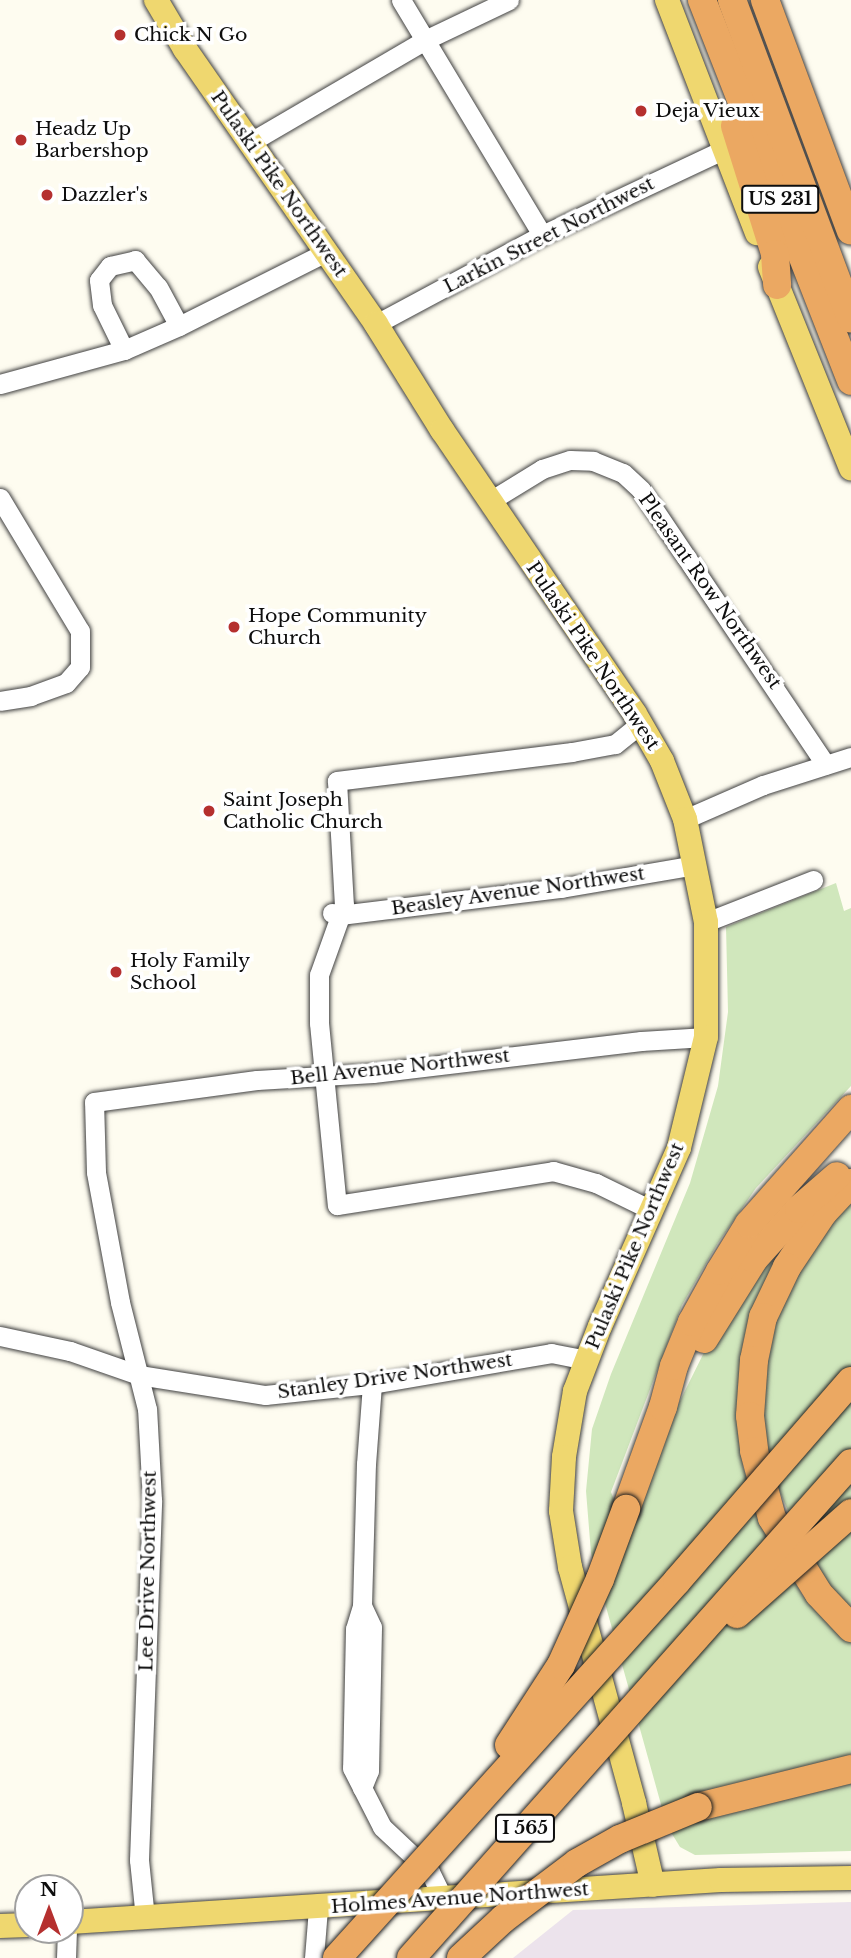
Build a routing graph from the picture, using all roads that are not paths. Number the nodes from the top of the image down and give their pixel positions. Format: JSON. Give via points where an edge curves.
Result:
{"nodes":[{"id":1,"x":156,"y":0,"type":"edge"},
{"id":2,"x":401,"y":0,"type":"edge"},
{"id":3,"x":509,"y":0,"type":"edge"},
{"id":4,"x":667,"y":0,"type":"edge"},
{"id":5,"x":765,"y":0,"type":"edge"},
{"id":6,"x":735,"y":8,"type":"edge"},
{"id":7,"x":706,"y":9,"type":"edge"},
{"id":8,"x":425,"y":40,"type":"junction"},
{"id":9,"x":249,"y":144,"type":"junction"},
{"id":10,"x":723,"y":150,"type":"junction"},
{"id":11,"x":831,"y":180,"type":"junction"},
{"id":12,"x":851,"y":231,"type":"edge"},
{"id":13,"x":542,"y":235,"type":"junction"},
{"id":14,"x":326,"y":252,"type":"junction"},
{"id":15,"x":777,"y":285,"type":"junction"},
{"id":16,"x":851,"y":318,"type":"edge"},
{"id":17,"x":376,"y":324,"type":"junction"},
{"id":18,"x":179,"y":326,"type":"junction"},
{"id":19,"x":124,"y":350,"type":"junction"},
{"id":20,"x":851,"y":381,"type":"edge"},
{"id":21,"x":0,"y":384,"type":"edge"},
{"id":22,"x":851,"y":468,"type":"edge"},
{"id":23,"x":490,"y":501,"type":"junction"},
{"id":24,"x":1,"y":505,"type":"edge"},
{"id":25,"x":0,"y":701,"type":"edge"},
{"id":26,"x":640,"y":724,"type":"junction"},
{"id":27,"x":851,"y":757,"type":"edge"},
{"id":28,"x":826,"y":765,"type":"junction"},
{"id":29,"x":685,"y":820,"type":"junction"},
{"id":30,"x":696,"y":865,"type":"junction"},
{"id":31,"x":813,"y":880,"type":"dead end"},
{"id":32,"x":334,"y":913,"type":"junction"},
{"id":33,"x":706,"y":922,"type":"junction"},
{"id":34,"x":706,"y":1037,"type":"junction"},
{"id":35,"x":325,"y":1077,"type":"junction"},
{"id":36,"x":94,"y":1102,"type":"joint"},
{"id":37,"x":851,"y":1109,"type":"edge"},
{"id":38,"x":851,"y":1164,"type":"edge"},
{"id":39,"x":851,"y":1183,"type":"edge"},
{"id":40,"x":651,"y":1210,"type":"junction"},
{"id":41,"x":0,"y":1336,"type":"edge"},
{"id":42,"x":587,"y":1360,"type":"junction"},
{"id":43,"x":139,"y":1376,"type":"junction"},
{"id":44,"x":851,"y":1381,"type":"edge"},
{"id":45,"x":372,"y":1384,"type":"junction"},
{"id":46,"x":663,"y":1407,"type":"junction"},
{"id":47,"x":851,"y":1463,"type":"edge"},
{"id":48,"x":851,"y":1513,"type":"edge"},
{"id":49,"x":851,"y":1628,"type":"edge"},
{"id":50,"x":641,"y":1699,"type":"junction"},
{"id":51,"x":851,"y":1769,"type":"edge"},
{"id":52,"x":444,"y":1836,"type":"junction"},
{"id":53,"x":851,"y":1878,"type":"edge"},
{"id":54,"x":653,"y":1885,"type":"junction"},
{"id":55,"x":443,"y":1899,"type":"junction"},
{"id":56,"x":318,"y":1908,"type":"junction"},
{"id":57,"x":145,"y":1918,"type":"junction"},
{"id":58,"x":84,"y":1922,"type":"edge"},
{"id":59,"x":314,"y":1958,"type":"edge"},
{"id":60,"x":337,"y":1958,"type":"edge"},
{"id":61,"x":411,"y":1958,"type":"edge"},
{"id":62,"x":460,"y":1958,"type":"edge"}],
"edges":[{"from":1,"to":9,"type":"main road","name":"Pulaski Pike Northwest"},
{"from":2,"to":8,"type":"street"},
{"from":3,"to":8,"type":"street"},
{"from":4,"to":10,"type":"main road"},
{"from":5,"to":11,"type":"highway"},
{"from":6,"to":11,"type":"highway"},
{"from":6,"to":16,"type":"highway","number":"US 231"},
{"from":7,"to":15,"type":"highway","via":[[741,152],[775,254]]},
{"from":7,"to":20,"type":"highway","number":"US 231"},
{"from":8,"to":9,"type":"street"},
{"from":8,"to":13,"type":"street"},
{"from":9,"to":14,"type":"main road","name":"Pulaski Pike Northwest"},
{"from":10,"to":13,"type":"street","name":"Larkin Street Northwest"},
{"from":10,"to":15,"type":"main road"},
{"from":11,"to":12,"type":"highway"},
{"from":13,"to":17,"type":"street","name":"Larkin Street Northwest"},
{"from":14,"to":17,"type":"main road","name":"Pulaski Pike Northwest"},
{"from":14,"to":18,"type":"street"},
{"from":15,"to":22,"type":"main road"},
{"from":17,"to":23,"type":"main road","name":"Pulaski Pike Northwest"},
{"from":18,"to":19,"type":"street"},
{"from":18,"to":19,"type":"street","via":[[158,287],[135,260],[110,266],[99,280],[102,305]]},
{"from":19,"to":21,"type":"street"},
{"from":23,"to":26,"type":"main road","name":"Pulaski Pike Northwest"},
{"from":23,"to":28,"type":"street","name":"Pleasant Row Northwest","via":[[541,469],[570,460],[593,461],[623,473],[641,490]]},
{"from":24,"to":25,"type":"street","via":[[80,631],[80,667],[66,683]]},
{"from":26,"to":29,"type":"main road","name":"Pulaski Pike Northwest","via":[[662,761]]},
{"from":26,"to":32,"type":"street","via":[[615,744],[572,752],[337,780],[344,905]]},
{"from":27,"to":28,"type":"street"},
{"from":28,"to":29,"type":"street","via":[[763,785]]},
{"from":29,"to":30,"type":"main road","name":"Pulaski Pike Northwest"},
{"from":30,"to":32,"type":"street","name":"Beasley Avenue Northwest","via":[[561,888]]},
{"from":30,"to":33,"type":"main road","name":"Pulaski Pike Northwest"},
{"from":31,"to":33,"type":"street"},
{"from":32,"to":35,"type":"street","via":[[319,975]]},
{"from":33,"to":34,"type":"main road","name":"Pulaski Pike Northwest"},
{"from":34,"to":35,"type":"street","name":"Bell Avenue Northwest"},
{"from":34,"to":40,"type":"main road","name":"Pulaski Pike Northwest","via":[[679,1148]]},
{"from":35,"to":36,"type":"street","name":"Bell Avenue Northwest","via":[[257,1080]]},
{"from":35,"to":40,"type":"street","via":[[337,1205],[553,1171],[596,1184]]},
{"from":36,"to":43,"type":"street","name":"Lee Drive Northwest","via":[[96,1172]]},
{"from":37,"to":46,"type":"highway","via":[[749,1224],[692,1322]]},
{"from":38,"to":46,"type":"highway","via":[[799,1209],[754,1259]]},
{"from":39,"to":49,"type":"highway","via":[[823,1213],[787,1267],[764,1317],[754,1360],[750,1416],[772,1518],[819,1594]]},
{"from":40,"to":42,"type":"main road","name":"Pulaski Pike Northwest"},
{"from":41,"to":43,"type":"street","name":"Stanley Drive Northwest","via":[[70,1351]]},
{"from":42,"to":45,"type":"street","name":"Stanley Drive Northwest","via":[[551,1353]]},
{"from":42,"to":54,"type":"main road","name":"Pulaski Pike Northwest","via":[[575,1391],[561,1511],[570,1567]]},
{"from":43,"to":45,"type":"street","name":"Stanley Drive Northwest","via":[[265,1395]]},
{"from":43,"to":57,"type":"street","name":"Lee Drive Northwest","via":[[147,1409],[152,1500],[139,1860]]},
{"from":44,"to":52,"type":"highway","number":"I 565","bridge":true,"via":[[677,1581]]},
{"from":45,"to":55,"type":"street","via":[[362,1606],[355,1629],[352,1768],[382,1827],[430,1872]]},
{"from":46,"to":52,"type":"highway","bridge":true,"via":[[600,1579],[561,1665]]},
{"from":47,"to":50,"type":"highway","number":"I 565","bridge":true},
{"from":48,"to":50,"type":"highway","bridge":true},
{"from":50,"to":61,"type":"highway","number":"I 565","bridge":true},
{"from":51,"to":62,"type":"highway","bridge":true,"via":[[698,1807],[620,1839],[577,1863]]},
{"from":52,"to":60,"type":"highway","number":"I 565","bridge":true},
{"from":53,"to":54,"type":"main road","name":"Holmes Avenue Northwest"},
{"from":54,"to":55,"type":"main road","name":"Holmes Avenue Northwest"},
{"from":55,"to":56,"type":"main road","name":"Holmes Avenue Northwest"},
{"from":56,"to":57,"type":"main road","name":"Holmes Avenue Northwest"},
{"from":56,"to":59,"type":"street"},
{"from":57,"to":58,"type":"main road","name":"Holmes Avenue Northwest"}]}
